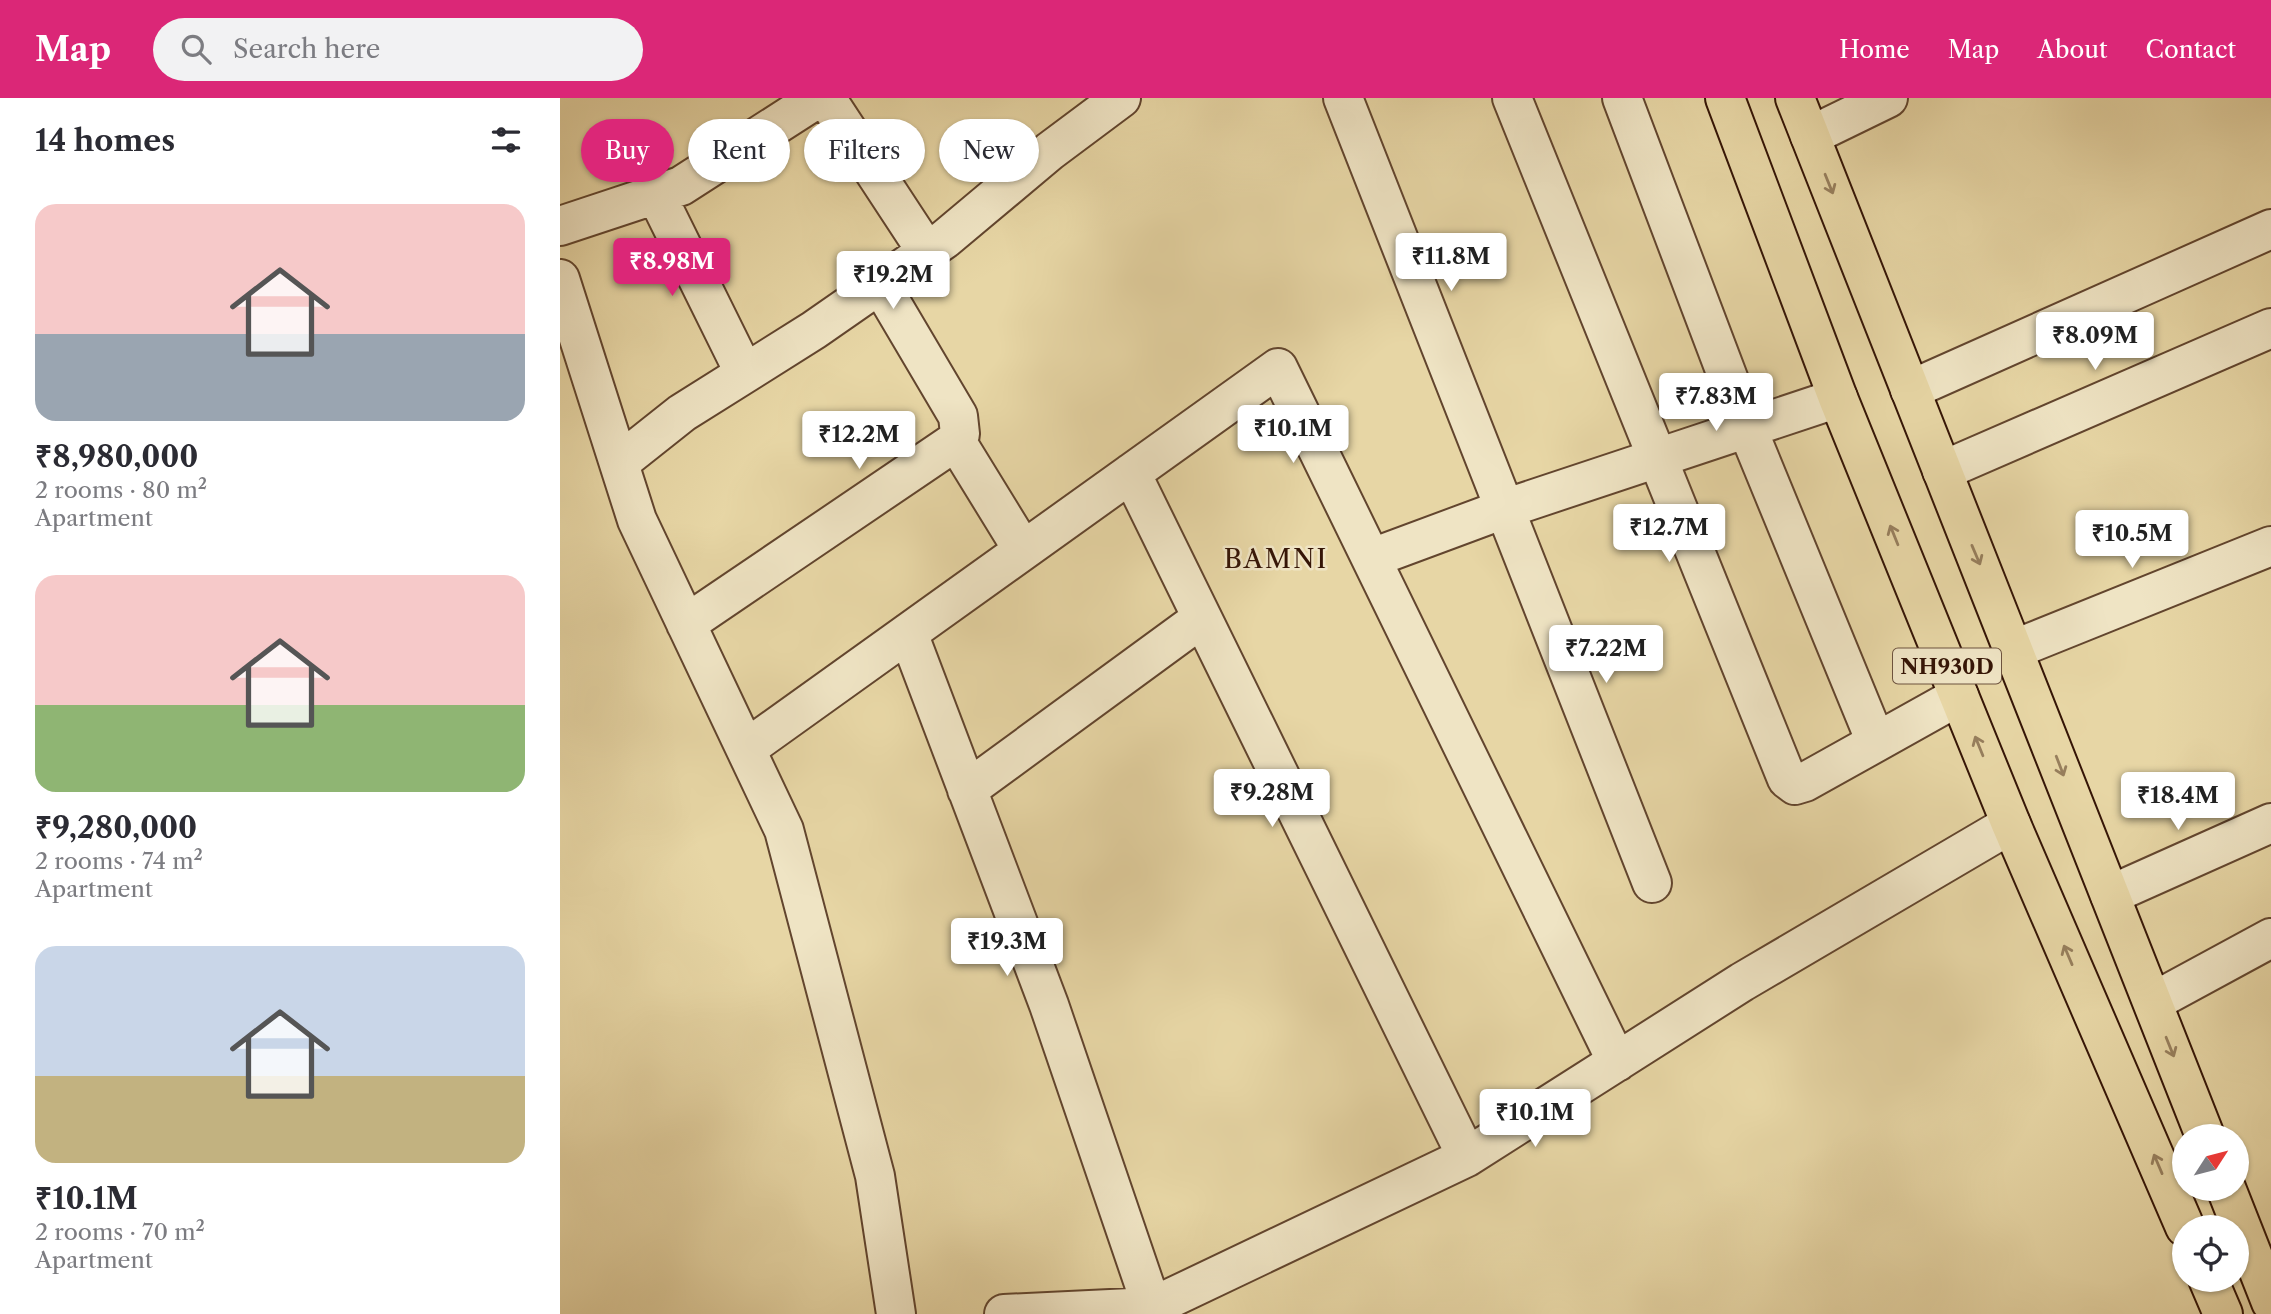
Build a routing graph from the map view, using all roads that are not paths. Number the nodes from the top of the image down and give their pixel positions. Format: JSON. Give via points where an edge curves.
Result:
{"nodes":[{"id":1,"x":818,"y":98,"type":"edge"},
{"id":2,"x":826,"y":98,"type":"edge"},
{"id":3,"x":1121,"y":98,"type":"edge"},
{"id":4,"x":1343,"y":98,"type":"edge"},
{"id":5,"x":1512,"y":98,"type":"edge"},
{"id":6,"x":1622,"y":98,"type":"edge"},
{"id":7,"x":1725,"y":98,"type":"edge"},
{"id":8,"x":1795,"y":98,"type":"edge"},
{"id":9,"x":1888,"y":98,"type":"edge"},
{"id":10,"x":1810,"y":136,"type":"junction"},
{"id":11,"x":657,"y":196,"type":"junction"},
{"id":12,"x":560,"y":226,"type":"edge"},
{"id":13,"x":2271,"y":229,"type":"edge"},
{"id":14,"x":927,"y":251,"type":"junction"},
{"id":15,"x":560,"y":279,"type":"edge"},
{"id":16,"x":880,"y":284,"type":"junction"},
{"id":17,"x":2271,"y":328,"type":"edge"},
{"id":18,"x":744,"y":372,"type":"junction"},
{"id":19,"x":1910,"y":390,"type":"junction"},
{"id":20,"x":1838,"y":398,"type":"junction"},
{"id":21,"x":1746,"y":428,"type":"junction"},
{"id":22,"x":956,"y":441,"type":"junction"},
{"id":23,"x":1659,"y":458,"type":"junction"},
{"id":24,"x":619,"y":463,"type":"junction"},
{"id":25,"x":1942,"y":471,"type":"junction"},
{"id":26,"x":1131,"y":473,"type":"junction"},
{"id":27,"x":1504,"y":509,"type":"junction"},
{"id":28,"x":2271,"y":546,"type":"edge"},
{"id":29,"x":1023,"y":550,"type":"junction"},
{"id":30,"x":1372,"y":558,"type":"junction"},
{"id":31,"x":1202,"y":618,"type":"junction"},
{"id":32,"x":686,"y":624,"type":"junction"},
{"id":33,"x":908,"y":633,"type":"junction"},
{"id":34,"x":2015,"y":649,"type":"junction"},
{"id":35,"x":1959,"y":696,"type":"junction"},
{"id":36,"x":1876,"y":742,"type":"junction"},
{"id":37,"x":746,"y":749,"type":"junction"},
{"id":38,"x":967,"y":790,"type":"junction"},
{"id":39,"x":2271,"y":823,"type":"edge"},
{"id":40,"x":2011,"y":824,"type":"junction"},
{"id":41,"x":1652,"y":883,"type":"dead end"},
{"id":42,"x":2110,"y":895,"type":"junction"},
{"id":43,"x":2271,"y":939,"type":"edge"},
{"id":44,"x":2152,"y":1002,"type":"junction"},
{"id":45,"x":1617,"y":1062,"type":"junction"},
{"id":46,"x":2200,"y":1124,"type":"edge"},
{"id":47,"x":1466,"y":1157,"type":"junction"},
{"id":48,"x":2231,"y":1201,"type":"edge"},
{"id":49,"x":2181,"y":1215,"type":"edge"},
{"id":50,"x":2214,"y":1292,"type":"edge"},
{"id":51,"x":2271,"y":1302,"type":"edge"},
{"id":52,"x":1152,"y":1307,"type":"junction"},
{"id":53,"x":897,"y":1314,"type":"edge"},
{"id":54,"x":1004,"y":1314,"type":"edge"},
{"id":55,"x":2223,"y":1314,"type":"edge"}],
"edges":[{"from":1,"to":11,"type":"street","via":[[701,175]]},
{"from":2,"to":14,"type":"street"},
{"from":3,"to":14,"type":"street"},
{"from":4,"to":27,"type":"street"},
{"from":5,"to":23,"type":"street"},
{"from":6,"to":21,"type":"street"},
{"from":7,"to":20,"type":"highway","number":"NH930D"},
{"from":8,"to":10,"type":"highway","number":"NH930D"},
{"from":9,"to":10,"type":"street"},
{"from":10,"to":19,"type":"highway","number":"NH930D","one_way":true},
{"from":11,"to":12,"type":"street"},
{"from":11,"to":18,"type":"street"},
{"from":13,"to":19,"type":"street"},
{"from":14,"to":16,"type":"street"},
{"from":15,"to":24,"type":"street"},
{"from":16,"to":18,"type":"street"},
{"from":16,"to":22,"type":"street","via":[[958,416],[961,425]]},
{"from":17,"to":25,"type":"street"},
{"from":18,"to":24,"type":"street"},
{"from":19,"to":25,"type":"highway","number":"NH930D"},
{"from":20,"to":21,"type":"street"},
{"from":35,"to":20,"type":"highway","number":"NH930D","one_way":true},
{"from":21,"to":23,"type":"street"},
{"from":21,"to":36,"type":"street"},
{"from":22,"to":29,"type":"street"},
{"from":22,"to":32,"type":"street"},
{"from":23,"to":27,"type":"street"},
{"from":23,"to":36,"type":"street","via":[[1787,779],[1796,785],[1805,782]]},
{"from":24,"to":32,"type":"street","via":[[637,520]]},
{"from":25,"to":34,"type":"highway","number":"NH930D","one_way":true},
{"from":26,"to":29,"type":"street"},
{"from":26,"to":30,"type":"street","via":[[1278,368]]},
{"from":26,"to":31,"type":"street"},
{"from":27,"to":30,"type":"street"},
{"from":27,"to":41,"type":"street"},
{"from":28,"to":34,"type":"street"},
{"from":29,"to":33,"type":"street"},
{"from":30,"to":45,"type":"street"},
{"from":31,"to":38,"type":"street"},
{"from":31,"to":47,"type":"street"},
{"from":32,"to":37,"type":"street"},
{"from":33,"to":37,"type":"street"},
{"from":33,"to":38,"type":"street"},
{"from":34,"to":42,"type":"highway","number":"NH930D","one_way":true},
{"from":35,"to":36,"type":"street"},
{"from":40,"to":35,"type":"highway","number":"NH930D","one_way":true},
{"from":37,"to":53,"type":"street","via":[[784,830],[875,1176]]},
{"from":38,"to":52,"type":"street","via":[[1049,1005]]},
{"from":39,"to":42,"type":"street"},
{"from":40,"to":45,"type":"street","via":[[1742,982]]},
{"from":49,"to":40,"type":"highway","number":"NH930D","one_way":true},
{"from":42,"to":44,"type":"highway","number":"NH930D"},
{"from":43,"to":44,"type":"street"},
{"from":44,"to":46,"type":"highway","number":"NH930D","one_way":true},
{"from":45,"to":47,"type":"street"},
{"from":47,"to":52,"type":"street"},
{"from":48,"to":51,"type":"highway"},
{"from":50,"to":55,"type":"highway"},
{"from":52,"to":54,"type":"street"}]}
